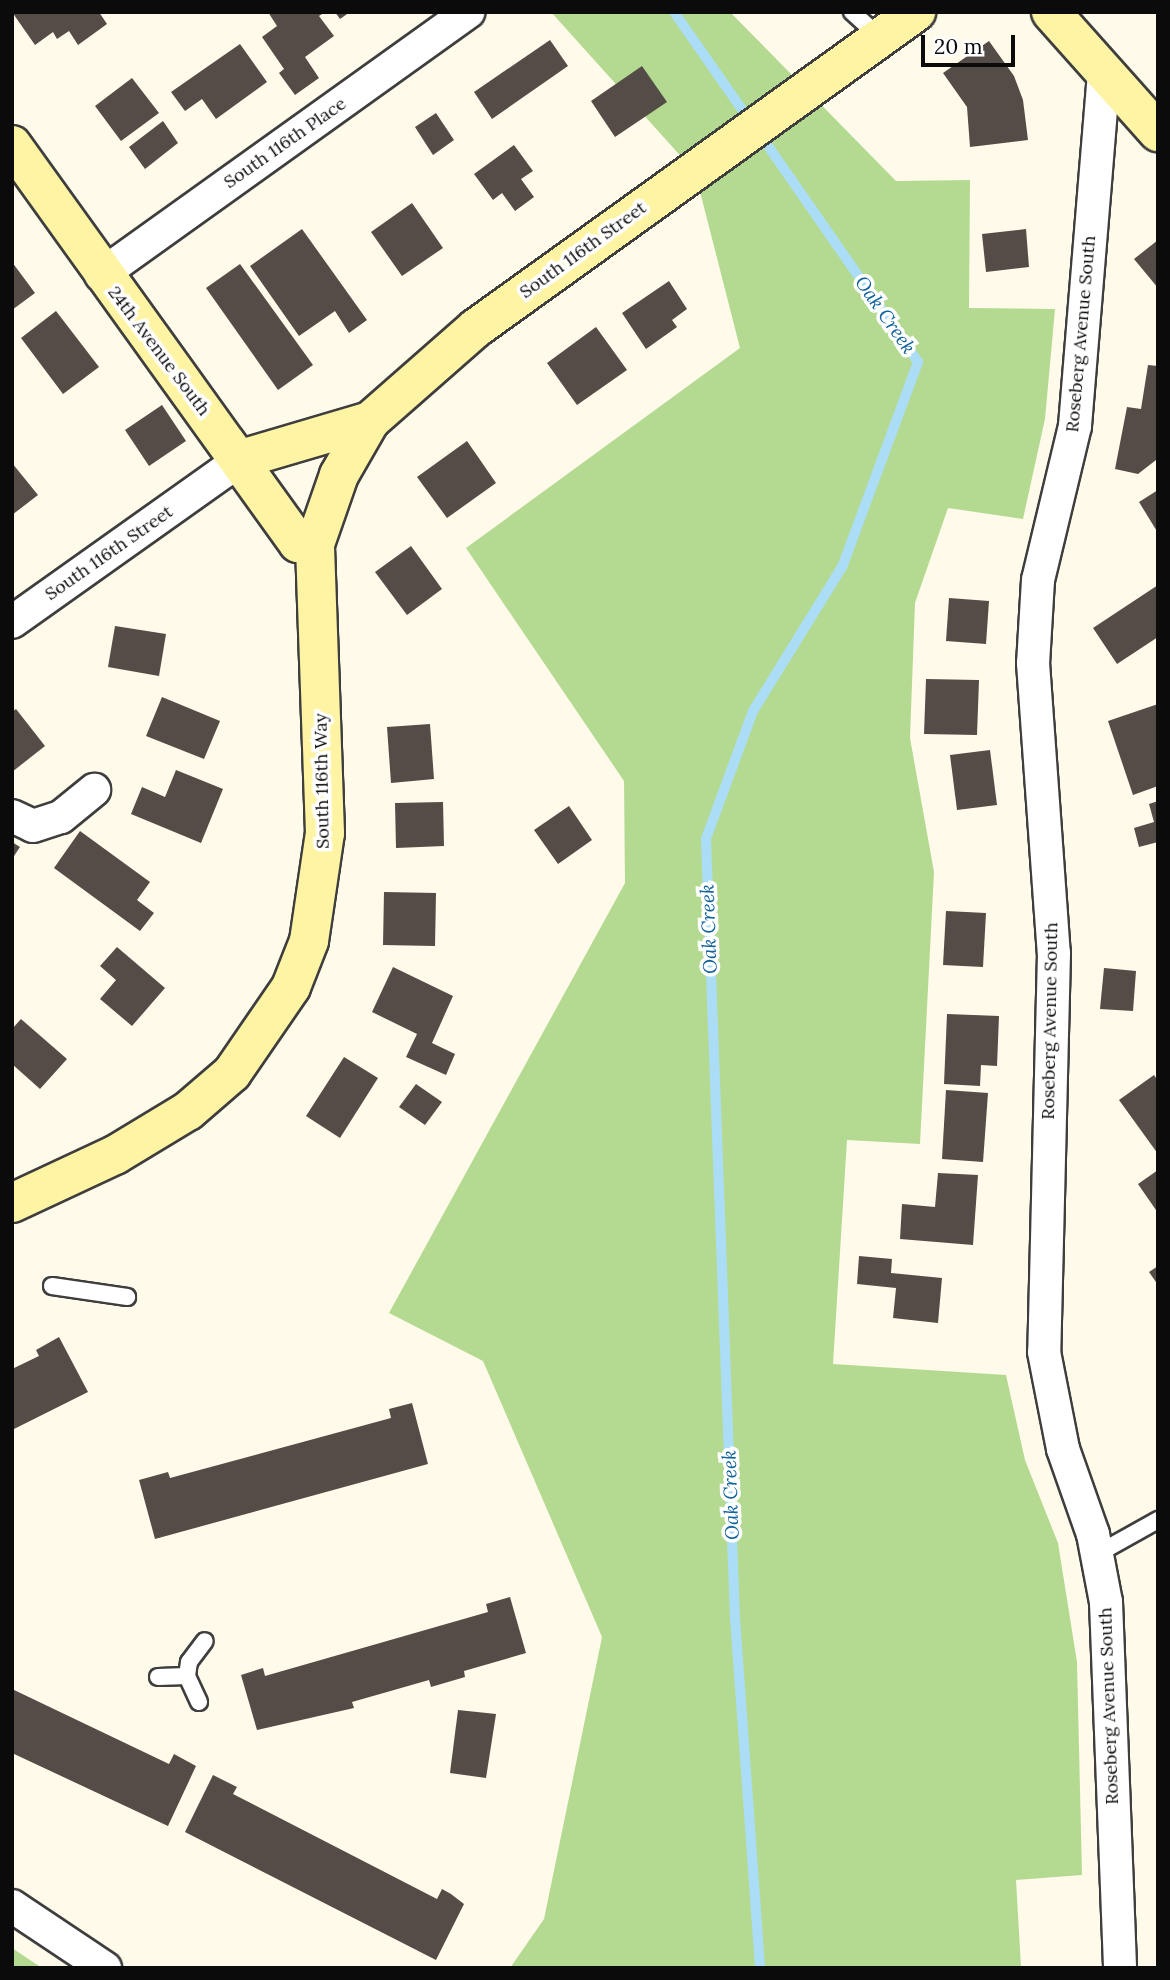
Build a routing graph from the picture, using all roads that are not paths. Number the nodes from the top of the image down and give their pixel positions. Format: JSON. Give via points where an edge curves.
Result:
{"nodes":[{"id":1,"x":470,"y":12,"type":"edge"},
{"id":2,"x":852,"y":12,"type":"edge"},
{"id":3,"x":916,"y":12,"type":"edge"},
{"id":4,"x":1067,"y":21,"type":"edge"},
{"id":5,"x":881,"y":38,"type":"junction"},
{"id":6,"x":1104,"y":73,"type":"junction"},
{"id":7,"x":1158,"y":132,"type":"edge"},
{"id":8,"x":12,"y":145,"type":"edge"},
{"id":9,"x":101,"y":275,"type":"junction"},
{"id":10,"x":370,"y":421,"type":"junction"},
{"id":11,"x":241,"y":460,"type":"junction"},
{"id":12,"x":315,"y":544,"type":"junction"},
{"id":13,"x":12,"y":622,"type":"edge"},
{"id":14,"x":94,"y":790,"type":"dead end"},
{"id":15,"x":12,"y":816,"type":"edge"},
{"id":16,"x":12,"y":1203,"type":"edge"},
{"id":17,"x":52,"y":1286,"type":"dead end"},
{"id":18,"x":127,"y":1297,"type":"dead end"},
{"id":19,"x":1158,"y":1520,"type":"edge"},
{"id":20,"x":1097,"y":1553,"type":"junction"},
{"id":21,"x":205,"y":1641,"type":"dead end"},
{"id":22,"x":187,"y":1676,"type":"junction"},
{"id":23,"x":158,"y":1677,"type":"dead end"},
{"id":24,"x":199,"y":1702,"type":"dead end"},
{"id":25,"x":12,"y":1906,"type":"edge"},
{"id":26,"x":105,"y":1968,"type":"edge"},
{"id":27,"x":1120,"y":1968,"type":"edge"}],
"edges":[{"from":1,"to":9,"type":"street","name":"South 116th Place"},
{"from":2,"to":5,"type":"lane"},
{"from":3,"to":5,"type":"street","name":"South 116th Street"},
{"from":4,"to":6,"type":"street"},
{"from":5,"to":10,"type":"street","name":"South 116th Street","via":[[475,328]]},
{"from":6,"to":7,"type":"street"},
{"from":6,"to":20,"type":"street","name":"Roseberg Avenue South","via":[[1075,426],[1038,580],[1033,663],[1054,953],[1044,1352],[1063,1449]]},
{"from":8,"to":9,"type":"street","name":"24th Avenue South"},
{"from":9,"to":11,"type":"street","name":"24th Avenue South"},
{"from":10,"to":11,"type":"street"},
{"from":10,"to":12,"type":"street","name":"South 116th Street","via":[[339,475]]},
{"from":11,"to":12,"type":"street","name":"24th Avenue South","via":[[298,543]]},
{"from":11,"to":13,"type":"street","name":"South 116th Street"},
{"from":12,"to":16,"type":"street","name":"South 116th Way","via":[[326,833],[309,941],[291,988],[232,1073],[188,1111],[115,1155]]},
{"from":14,"to":15,"type":"street","via":[[61,817],[33,826]]},
{"from":17,"to":18,"type":"lane"},
{"from":19,"to":20,"type":"lane"},
{"from":20,"to":27,"type":"street","name":"Roseberg Avenue South","via":[[1111,1663]]},
{"from":21,"to":22,"type":"lane","via":[[189,1661]]},
{"from":22,"to":23,"type":"lane"},
{"from":22,"to":24,"type":"lane"},
{"from":25,"to":26,"type":"street"}]}
